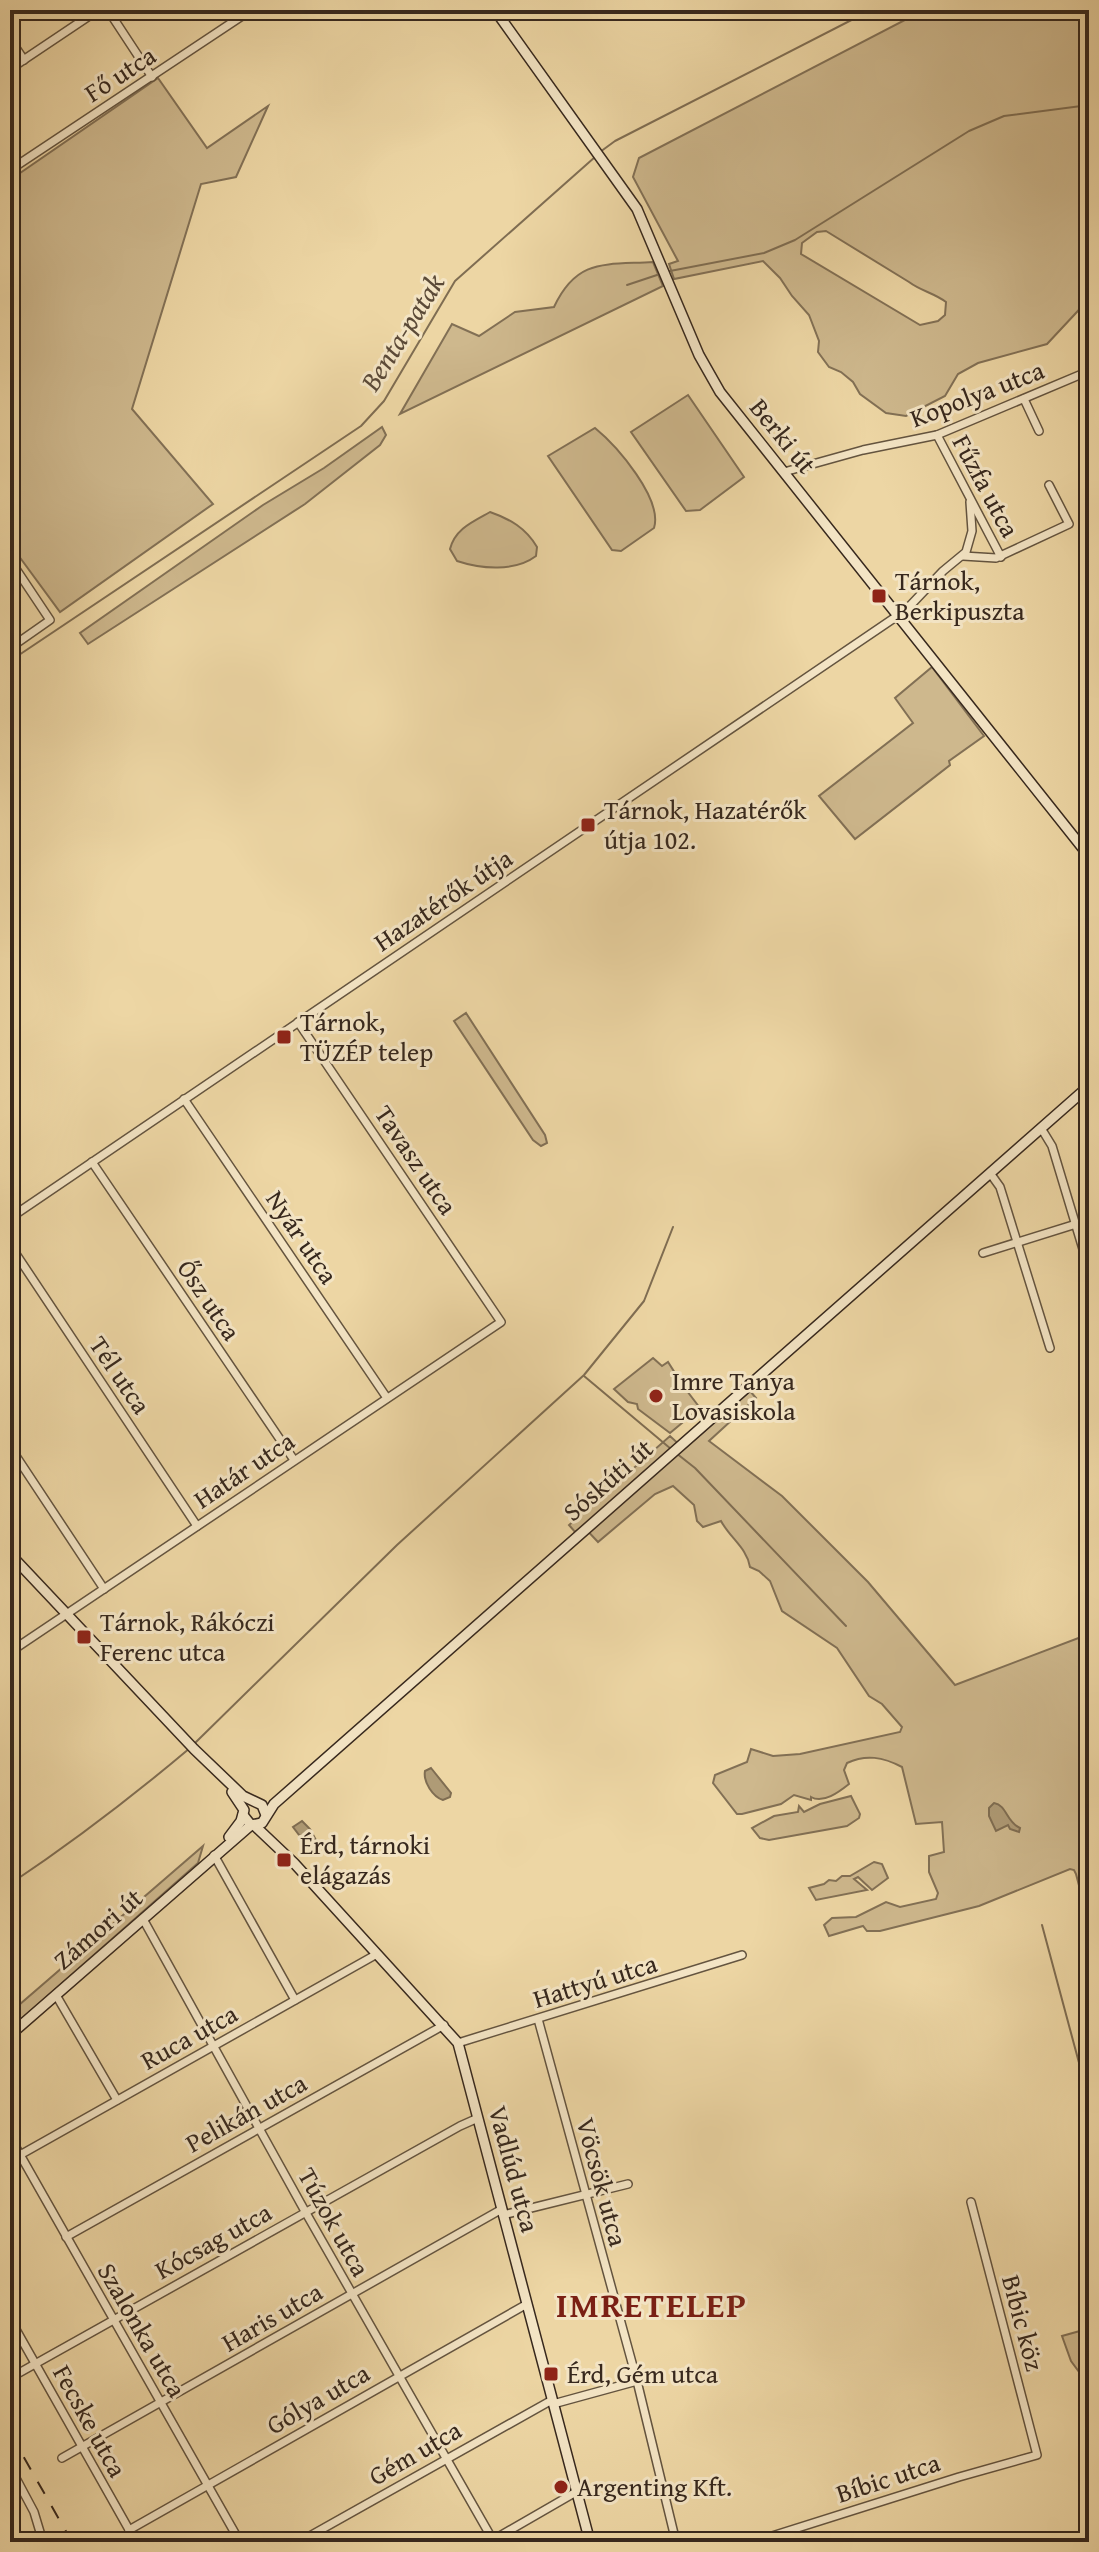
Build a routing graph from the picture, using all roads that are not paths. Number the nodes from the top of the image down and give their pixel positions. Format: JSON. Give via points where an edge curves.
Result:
{"nodes":[{"id":1,"x":98,"y":10,"type":"edge"},
{"id":2,"x":108,"y":10,"type":"edge"},
{"id":3,"x":251,"y":10,"type":"edge"},
{"id":4,"x":495,"y":10,"type":"edge"},
{"id":5,"x":10,"y":39,"type":"edge"},
{"id":6,"x":24,"y":60,"type":"junction"},
{"id":7,"x":10,"y":69,"type":"edge"},
{"id":8,"x":152,"y":77,"type":"junction"},
{"id":9,"x":10,"y":170,"type":"edge"},
{"id":10,"x":1089,"y":371,"type":"edge"},
{"id":11,"x":1024,"y":399,"type":"junction"},
{"id":12,"x":1039,"y":431,"type":"dead end"},
{"id":13,"x":937,"y":435,"type":"junction"},
{"id":14,"x":784,"y":472,"type":"junction"},
{"id":15,"x":1049,"y":485,"type":"dead end"},
{"id":16,"x":970,"y":502,"type":"junction"},
{"id":17,"x":962,"y":556,"type":"junction"},
{"id":18,"x":1001,"y":557,"type":"junction"},
{"id":19,"x":10,"y":560,"type":"edge"},
{"id":20,"x":899,"y":615,"type":"junction"},
{"id":21,"x":10,"y":648,"type":"edge"},
{"id":22,"x":1089,"y":856,"type":"edge"},
{"id":23,"x":298,"y":1022,"type":"junction"},
{"id":24,"x":1089,"y":1086,"type":"edge"},
{"id":25,"x":184,"y":1099,"type":"junction"},
{"id":26,"x":1041,"y":1128,"type":"junction"},
{"id":27,"x":92,"y":1162,"type":"junction"},
{"id":28,"x":990,"y":1173,"type":"junction"},
{"id":29,"x":10,"y":1218,"type":"edge"},
{"id":30,"x":1089,"y":1220,"type":"edge"},
{"id":31,"x":1076,"y":1224,"type":"junction"},
{"id":32,"x":1018,"y":1242,"type":"junction"},
{"id":33,"x":10,"y":1245,"type":"edge"},
{"id":34,"x":983,"y":1253,"type":"dead end"},
{"id":35,"x":1089,"y":1269,"type":"edge"},
{"id":36,"x":501,"y":1322,"type":"joint"},
{"id":37,"x":1050,"y":1348,"type":"dead end"},
{"id":38,"x":387,"y":1398,"type":"junction"},
{"id":39,"x":10,"y":1447,"type":"edge"},
{"id":40,"x":294,"y":1460,"type":"junction"},
{"id":41,"x":197,"y":1526,"type":"junction"},
{"id":42,"x":10,"y":1554,"type":"edge"},
{"id":43,"x":104,"y":1589,"type":"junction"},
{"id":44,"x":67,"y":1614,"type":"junction"},
{"id":45,"x":10,"y":1652,"type":"edge"},
{"id":46,"x":336,"y":1749,"type":"junction"},
{"id":47,"x":212,"y":1767,"type":"junction"},
{"id":48,"x":256,"y":1803,"type":"junction"},
{"id":49,"x":244,"y":1813,"type":"junction"},
{"id":50,"x":266,"y":1817,"type":"junction"},
{"id":51,"x":253,"y":1825,"type":"junction"},
{"id":52,"x":214,"y":1855,"type":"junction"},
{"id":53,"x":294,"y":1863,"type":"junction"},
{"id":54,"x":143,"y":1919,"type":"junction"},
{"id":55,"x":377,"y":1954,"type":"junction"},
{"id":56,"x":742,"y":1955,"type":"dead end"},
{"id":57,"x":56,"y":1995,"type":"junction"},
{"id":58,"x":295,"y":2000,"type":"junction"},
{"id":59,"x":538,"y":2019,"type":"junction"},
{"id":60,"x":444,"y":2025,"type":"junction"},
{"id":61,"x":10,"y":2035,"type":"edge"},
{"id":62,"x":458,"y":2043,"type":"junction"},
{"id":63,"x":214,"y":2046,"type":"junction"},
{"id":64,"x":117,"y":2100,"type":"junction"},
{"id":65,"x":478,"y":2118,"type":"junction"},
{"id":66,"x":260,"y":2129,"type":"junction"},
{"id":67,"x":10,"y":2137,"type":"edge"},
{"id":68,"x":20,"y":2155,"type":"junction"},
{"id":69,"x":628,"y":2184,"type":"dead end"},
{"id":70,"x":584,"y":2194,"type":"junction"},
{"id":71,"x":971,"y":2202,"type":"dead end"},
{"id":72,"x":503,"y":2212,"type":"junction"},
{"id":73,"x":306,"y":2213,"type":"junction"},
{"id":74,"x":66,"y":2237,"type":"junction"},
{"id":75,"x":353,"y":2294,"type":"junction"},
{"id":76,"x":527,"y":2304,"type":"junction"},
{"id":77,"x":10,"y":2319,"type":"edge"},
{"id":78,"x":113,"y":2319,"type":"junction"},
{"id":79,"x":36,"y":2365,"type":"junction"},
{"id":80,"x":399,"y":2376,"type":"junction"},
{"id":81,"x":10,"y":2378,"type":"edge"},
{"id":82,"x":637,"y":2381,"type":"junction"},
{"id":83,"x":552,"y":2402,"type":"junction"},
{"id":84,"x":161,"y":2403,"type":"junction"},
{"id":85,"x":82,"y":2448,"type":"junction"},
{"id":86,"x":1037,"y":2455,"type":"joint"},
{"id":87,"x":62,"y":2458,"type":"dead end"},
{"id":88,"x":446,"y":2459,"type":"junction"},
{"id":89,"x":10,"y":2467,"type":"edge"},
{"id":90,"x":13,"y":2480,"type":"edge"},
{"id":91,"x":207,"y":2485,"type":"junction"},
{"id":92,"x":576,"y":2492,"type":"junction"},
{"id":93,"x":129,"y":2530,"type":"junction"},
{"id":94,"x":492,"y":2541,"type":"edge"},
{"id":95,"x":43,"y":2542,"type":"edge"},
{"id":96,"x":136,"y":2542,"type":"edge"},
{"id":97,"x":240,"y":2542,"type":"edge"},
{"id":98,"x":299,"y":2542,"type":"edge"},
{"id":99,"x":590,"y":2542,"type":"edge"},
{"id":100,"x":676,"y":2542,"type":"edge"},
{"id":101,"x":753,"y":2542,"type":"edge"}],
"edges":[{"from":1,"to":6,"type":"street"},
{"from":2,"to":8,"type":"street"},
{"from":3,"to":8,"type":"street","name":"Fő utca"},
{"from":4,"to":14,"type":"street","name":"Berki út","via":[[604,159],[647,228],[714,383]]},
{"from":5,"to":6,"type":"street"},
{"from":6,"to":7,"type":"street"},
{"from":8,"to":9,"type":"street","name":"Fő utca"},
{"from":10,"to":11,"type":"street","name":"Kopolya utca"},
{"from":11,"to":12,"type":"street"},
{"from":11,"to":13,"type":"street","name":"Kopolya utca"},
{"from":13,"to":14,"type":"street","name":"Kopolya utca"},
{"from":13,"to":16,"type":"street","name":"Fűzfa utca"},
{"from":14,"to":20,"type":"street","name":"Berki út"},
{"from":15,"to":18,"type":"street","via":[[1069,524]]},
{"from":16,"to":17,"type":"street","via":[[971,540]]},
{"from":16,"to":18,"type":"street","name":"Fűzfa utca"},
{"from":17,"to":18,"type":"street"},
{"from":17,"to":20,"type":"street","name":"Hazatérők útja"},
{"from":19,"to":21,"type":"street","via":[[50,620]]},
{"from":20,"to":22,"type":"street","name":"Berki út"},
{"from":20,"to":23,"type":"street","name":"Hazatérők útja"},
{"from":23,"to":25,"type":"street","name":"Hazatérők útja"},
{"from":23,"to":36,"type":"street","name":"Tavasz utca"},
{"from":24,"to":26,"type":"street","name":"Sóskúti út"},
{"from":25,"to":27,"type":"street","name":"Hazatérők útja"},
{"from":25,"to":38,"type":"street","name":"Nyár utca"},
{"from":26,"to":28,"type":"street","name":"Sóskúti út"},
{"from":26,"to":31,"type":"street"},
{"from":27,"to":29,"type":"street","name":"Hazatérők útja"},
{"from":27,"to":40,"type":"street","name":"Ősz utca"},
{"from":28,"to":32,"type":"street","via":[[1000,1187]]},
{"from":28,"to":46,"type":"street","name":"Sóskúti út"},
{"from":30,"to":31,"type":"street"},
{"from":31,"to":32,"type":"street"},
{"from":31,"to":35,"type":"street"},
{"from":32,"to":34,"type":"street"},
{"from":32,"to":37,"type":"street"},
{"from":33,"to":41,"type":"street","name":"Tél utca"},
{"from":36,"to":38,"type":"street","name":"Határ utca"},
{"from":38,"to":40,"type":"street","name":"Határ utca"},
{"from":39,"to":43,"type":"street"},
{"from":40,"to":41,"type":"street","name":"Határ utca"},
{"from":41,"to":43,"type":"street","name":"Határ utca"},
{"from":42,"to":44,"type":"street"},
{"from":43,"to":44,"type":"street","name":"Határ utca"},
{"from":44,"to":45,"type":"street","name":"Határ utca"},
{"from":44,"to":47,"type":"street"},
{"from":46,"to":48,"type":"street","name":"Sóskúti út","via":[[271,1799]]},
{"from":46,"to":50,"type":"street","name":"Sóskúti út"},
{"from":47,"to":48,"type":"street","name":"Vadlúd utca"},
{"from":47,"to":49,"type":"street","name":"Vadlúd utca"},
{"from":48,"to":49,"type":"street","name":"Sóskúti út"},
{"from":48,"to":50,"type":"street","name":"Vadlúd utca"},
{"from":49,"to":51,"type":"street","name":"Vadlúd utca"},
{"from":49,"to":52,"type":"street","name":"Zámori út"},
{"from":50,"to":51,"type":"street","name":"Sóskúti út"},
{"from":50,"to":53,"type":"street","name":"Vadlúd utca"},
{"from":51,"to":52,"type":"street","name":"Zámori út"},
{"from":51,"to":53,"type":"street","name":"Vadlúd utca"},
{"from":52,"to":54,"type":"street","name":"Zámori út"},
{"from":52,"to":58,"type":"street"},
{"from":53,"to":55,"type":"street","name":"Vadlúd utca"},
{"from":54,"to":57,"type":"street","name":"Zámori út"},
{"from":54,"to":63,"type":"street","name":"Túzok utca"},
{"from":55,"to":58,"type":"street","name":"Ruca utca"},
{"from":55,"to":60,"type":"street","name":"Vadlúd utca"},
{"from":56,"to":59,"type":"street","name":"Hattyú utca"},
{"from":57,"to":61,"type":"street","name":"Zámori út"},
{"from":57,"to":64,"type":"street"},
{"from":58,"to":63,"type":"street","name":"Ruca utca"},
{"from":59,"to":62,"type":"street","name":"Hattyú utca"},
{"from":59,"to":70,"type":"street","name":"Vöcsök utca"},
{"from":60,"to":62,"type":"street","name":"Vadlúd utca"},
{"from":60,"to":66,"type":"street","name":"Pelikán utca"},
{"from":62,"to":65,"type":"street","name":"Vadlúd utca"},
{"from":63,"to":64,"type":"street","name":"Ruca utca"},
{"from":63,"to":66,"type":"street","name":"Túzok utca"},
{"from":64,"to":68,"type":"street","name":"Ruca utca"},
{"from":65,"to":72,"type":"street","name":"Vadlúd utca"},
{"from":65,"to":73,"type":"street","name":"Kócsag utca"},
{"from":66,"to":73,"type":"street","name":"Túzok utca"},
{"from":66,"to":74,"type":"street","name":"Pelikán utca"},
{"from":67,"to":68,"type":"street","name":"Szalonka utca"},
{"from":68,"to":74,"type":"street","name":"Szalonka utca"},
{"from":69,"to":70,"type":"street","name":"Haris utca"},
{"from":70,"to":72,"type":"street","name":"Haris utca"},
{"from":70,"to":82,"type":"street","name":"Vöcsök utca"},
{"from":71,"to":86,"type":"street","name":"Bíbic köz"},
{"from":72,"to":75,"type":"street","name":"Haris utca"},
{"from":72,"to":76,"type":"street","name":"Vadlúd utca"},
{"from":73,"to":75,"type":"street","name":"Túzok utca"},
{"from":73,"to":78,"type":"street","name":"Kócsag utca"},
{"from":74,"to":78,"type":"street","name":"Szalonka utca"},
{"from":75,"to":80,"type":"street","name":"Túzok utca"},
{"from":75,"to":84,"type":"street","name":"Haris utca"},
{"from":76,"to":80,"type":"street","name":"Gólya utca"},
{"from":76,"to":83,"type":"street","name":"Vadlúd utca"},
{"from":77,"to":79,"type":"street","name":"Fecske utca"},
{"from":78,"to":79,"type":"street","name":"Kócsag utca"},
{"from":78,"to":84,"type":"street","name":"Szalonka utca"},
{"from":79,"to":81,"type":"street","name":"Kócsag utca"},
{"from":79,"to":85,"type":"street","name":"Fecske utca"},
{"from":80,"to":88,"type":"street","name":"Túzok utca"},
{"from":80,"to":91,"type":"street","name":"Gólya utca"},
{"from":82,"to":83,"type":"street","name":"Gém utca"},
{"from":82,"to":100,"type":"street","name":"Vöcsök utca"},
{"from":83,"to":88,"type":"street","name":"Gém utca"},
{"from":83,"to":92,"type":"street","name":"Vadlúd utca"},
{"from":84,"to":85,"type":"street","name":"Haris utca"},
{"from":84,"to":91,"type":"street","name":"Szalonka utca"},
{"from":85,"to":87,"type":"street","name":"Haris utca"},
{"from":85,"to":93,"type":"street","name":"Fecske utca"},
{"from":86,"to":101,"type":"street","name":"Bíbic utca"},
{"from":88,"to":94,"type":"street","name":"Túzok utca"},
{"from":88,"to":98,"type":"street","name":"Gém utca"},
{"from":89,"to":90,"type":"street"},
{"from":90,"to":95,"type":"street","via":[[34,2512]]},
{"from":91,"to":93,"type":"street","name":"Gólya utca"},
{"from":91,"to":97,"type":"street","name":"Szalonka utca"},
{"from":92,"to":94,"type":"street"},
{"from":92,"to":99,"type":"street","name":"Vadlúd utca"},
{"from":93,"to":96,"type":"street","name":"Fecske utca"}]}
